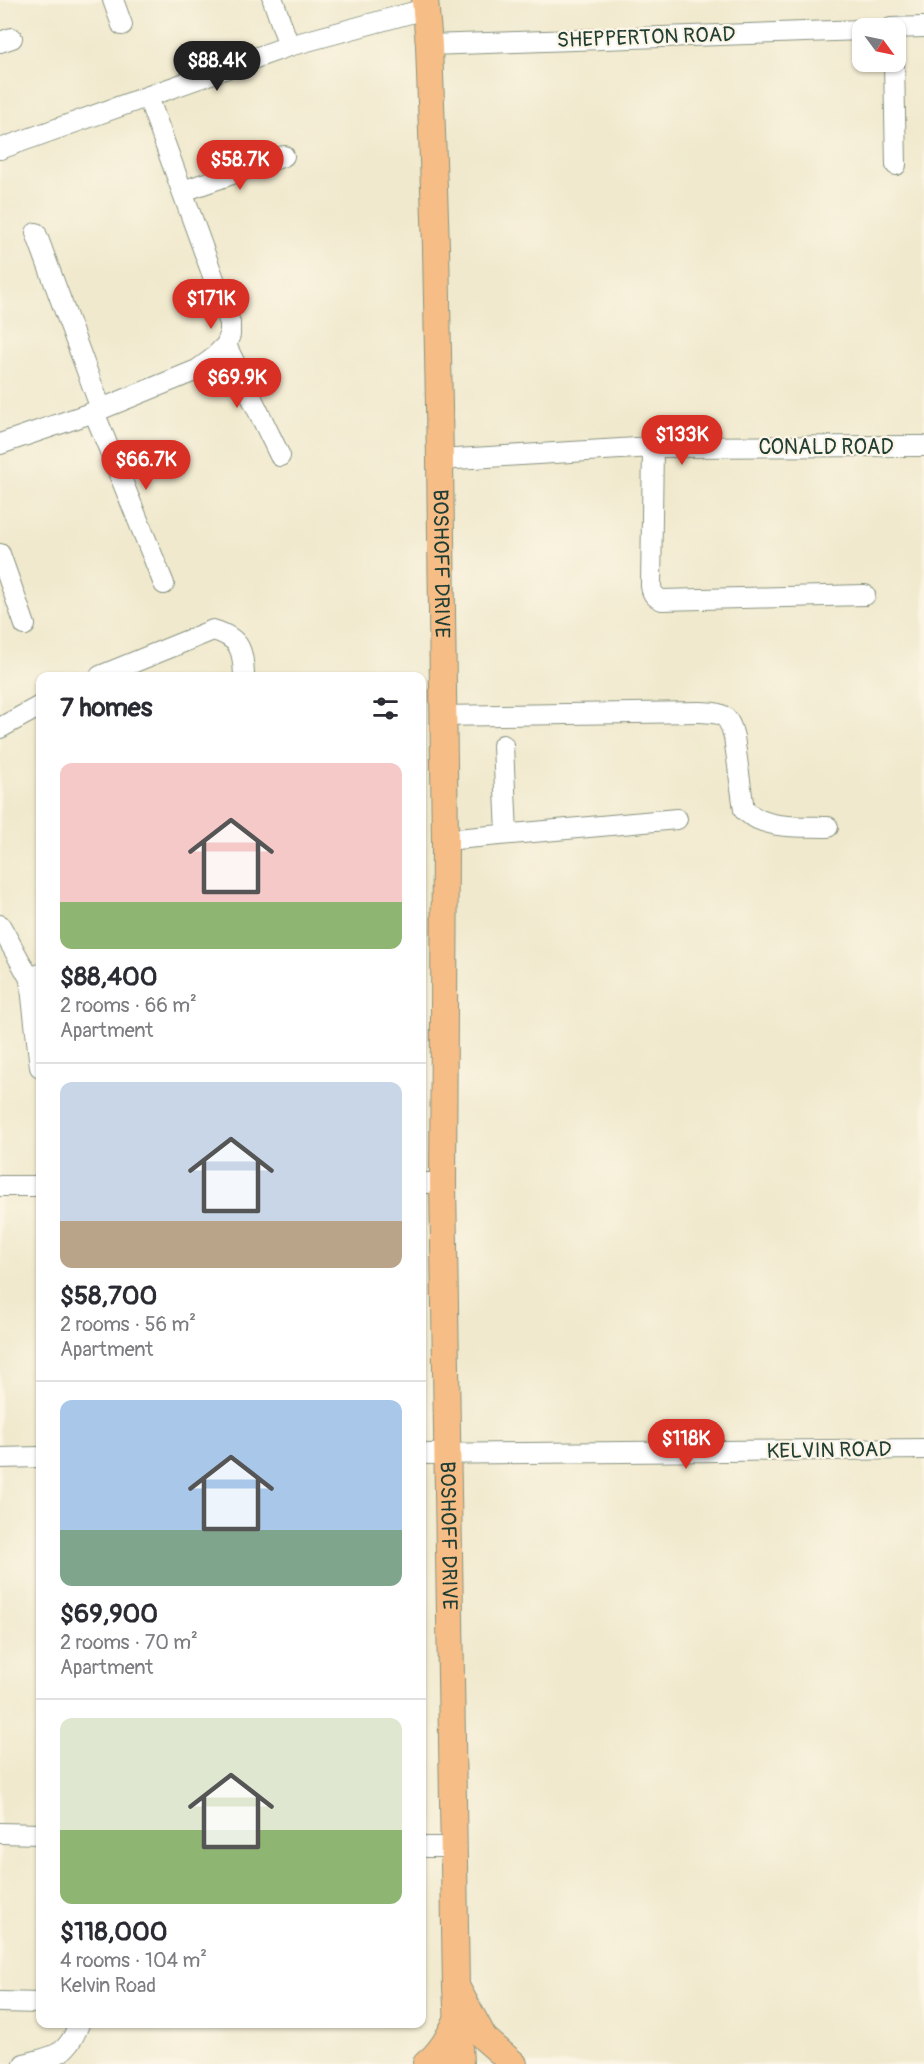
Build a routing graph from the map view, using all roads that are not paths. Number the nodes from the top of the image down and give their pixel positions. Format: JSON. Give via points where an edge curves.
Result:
{"nodes":[{"id":1,"x":114,"y":0,"type":"edge"},
{"id":2,"x":273,"y":0,"type":"edge"},
{"id":3,"x":425,"y":5,"type":"edge"},
{"id":4,"x":122,"y":25,"type":"dead end"},
{"id":5,"x":924,"y":27,"type":"edge"},
{"id":6,"x":906,"y":28,"type":"edge"},
{"id":7,"x":852,"y":30,"type":"edge"},
{"id":8,"x":429,"y":45,"type":"junction"},
{"id":9,"x":289,"y":46,"type":"junction"},
{"id":10,"x":894,"y":72,"type":"edge"},
{"id":11,"x":148,"y":98,"type":"junction"},
{"id":12,"x":0,"y":149,"type":"edge"},
{"id":13,"x":284,"y":156,"type":"dead end"},
{"id":14,"x":896,"y":165,"type":"dead end"},
{"id":15,"x":183,"y":191,"type":"junction"},
{"id":16,"x":36,"y":233,"type":"dead end"},
{"id":17,"x":226,"y":345,"type":"junction"},
{"id":18,"x":98,"y":411,"type":"junction"},
{"id":19,"x":0,"y":444,"type":"edge"},
{"id":20,"x":924,"y":446,"type":"edge"},
{"id":21,"x":653,"y":447,"type":"junction"},
{"id":22,"x":280,"y":456,"type":"dead end"},
{"id":23,"x":440,"y":460,"type":"junction"},
{"id":24,"x":0,"y":555,"type":"edge"},
{"id":25,"x":164,"y":584,"type":"dead end"},
{"id":26,"x":866,"y":595,"type":"dead end"},
{"id":27,"x":25,"y":625,"type":"dead end"},
{"id":28,"x":110,"y":672,"type":"edge"},
{"id":29,"x":244,"y":672,"type":"edge"},
{"id":30,"x":36,"y":708,"type":"edge"},
{"id":31,"x":442,"y":716,"type":"junction"},
{"id":32,"x":0,"y":728,"type":"edge"},
{"id":33,"x":502,"y":745,"type":"dead end"},
{"id":34,"x":677,"y":819,"type":"dead end"},
{"id":35,"x":828,"y":827,"type":"dead end"},
{"id":36,"x":507,"y":834,"type":"junction"},
{"id":37,"x":445,"y":840,"type":"junction"},
{"id":38,"x":0,"y":925,"type":"edge"},
{"id":39,"x":35,"y":977,"type":"edge"},
{"id":40,"x":36,"y":995,"type":"edge"},
{"id":41,"x":432,"y":1183,"type":"edge"},
{"id":42,"x":0,"y":1186,"type":"edge"},
{"id":43,"x":36,"y":1186,"type":"edge"},
{"id":44,"x":924,"y":1449,"type":"edge"},
{"id":45,"x":426,"y":1454,"type":"edge"},
{"id":46,"x":447,"y":1454,"type":"junction"},
{"id":47,"x":36,"y":1457,"type":"edge"},
{"id":48,"x":0,"y":1458,"type":"edge"},
{"id":49,"x":0,"y":1833,"type":"edge"},
{"id":50,"x":36,"y":1834,"type":"edge"},
{"id":51,"x":426,"y":1847,"type":"edge"},
{"id":52,"x":454,"y":1847,"type":"junction"},
{"id":53,"x":456,"y":1987,"type":"junction"},
{"id":54,"x":0,"y":2002,"type":"edge"},
{"id":55,"x":36,"y":2003,"type":"edge"},
{"id":56,"x":457,"y":2020,"type":"junction"},
{"id":57,"x":78,"y":2028,"type":"edge"},
{"id":58,"x":24,"y":2064,"type":"edge"},
{"id":59,"x":426,"y":2064,"type":"edge"},
{"id":60,"x":459,"y":2064,"type":"edge"},
{"id":61,"x":514,"y":2064,"type":"edge"}],
"edges":[{"from":1,"to":4,"type":"street"},
{"from":2,"to":9,"type":"street"},
{"from":3,"to":8,"type":"main road","name":"BOSHOFF DRIVE"},
{"from":3,"to":9,"type":"street"},
{"from":5,"to":6,"type":"street"},
{"from":7,"to":8,"type":"street","name":"SHEPPERTON ROAD"},
{"from":8,"to":23,"type":"main road","name":"BOSHOFF DRIVE"},
{"from":9,"to":11,"type":"street"},
{"from":10,"to":14,"type":"street"},
{"from":11,"to":12,"type":"street"},
{"from":11,"to":15,"type":"street"},
{"from":13,"to":15,"type":"street"},
{"from":15,"to":17,"type":"street","via":[[230,322]]},
{"from":16,"to":18,"type":"street"},
{"from":17,"to":18,"type":"street","via":[[197,370]]},
{"from":17,"to":22,"type":"street"},
{"from":18,"to":19,"type":"street"},
{"from":18,"to":25,"type":"street"},
{"from":20,"to":21,"type":"street","name":"CONALD ROAD"},
{"from":21,"to":23,"type":"street","name":"CONALD ROAD"},
{"from":21,"to":26,"type":"street","via":[[651,586],[656,597],[662,600]]},
{"from":23,"to":31,"type":"main road","name":"BOSHOFF DRIVE"},
{"from":24,"to":27,"type":"street"},
{"from":28,"to":29,"type":"street","via":[[213,630],[228,635],[240,647]]},
{"from":30,"to":32,"type":"street"},
{"from":31,"to":35,"type":"street","via":[[720,714],[731,725],[744,810],[771,824]]},
{"from":31,"to":37,"type":"main road","name":"BOSHOFF DRIVE"},
{"from":33,"to":36,"type":"street"},
{"from":34,"to":36,"type":"street"},
{"from":36,"to":37,"type":"street"},
{"from":37,"to":41,"type":"main road","name":"BOSHOFF DRIVE"},
{"from":38,"to":39,"type":"street"},
{"from":39,"to":40,"type":"street"},
{"from":41,"to":46,"type":"main road","name":"BOSHOFF DRIVE"},
{"from":42,"to":43,"type":"street"},
{"from":44,"to":46,"type":"street","name":"KELVIN ROAD"},
{"from":45,"to":46,"type":"street","name":"KELVIN ROAD"},
{"from":46,"to":52,"type":"main road","name":"BOSHOFF DRIVE"},
{"from":47,"to":48,"type":"street"},
{"from":49,"to":50,"type":"street"},
{"from":51,"to":52,"type":"street"},
{"from":52,"to":53,"type":"main road","name":"BOSHOFF DRIVE"},
{"from":53,"to":56,"type":"main road","name":"BOSHOFF DRIVE"},
{"from":53,"to":61,"type":"main road","via":[[484,2038]]},
{"from":54,"to":55,"type":"street"},
{"from":56,"to":59,"type":"main road","via":[[447,2040]]},
{"from":56,"to":60,"type":"main road","name":"BOSHOFF DRIVE"},
{"from":57,"to":58,"type":"street","via":[[74,2039],[59,2055]]}]}
